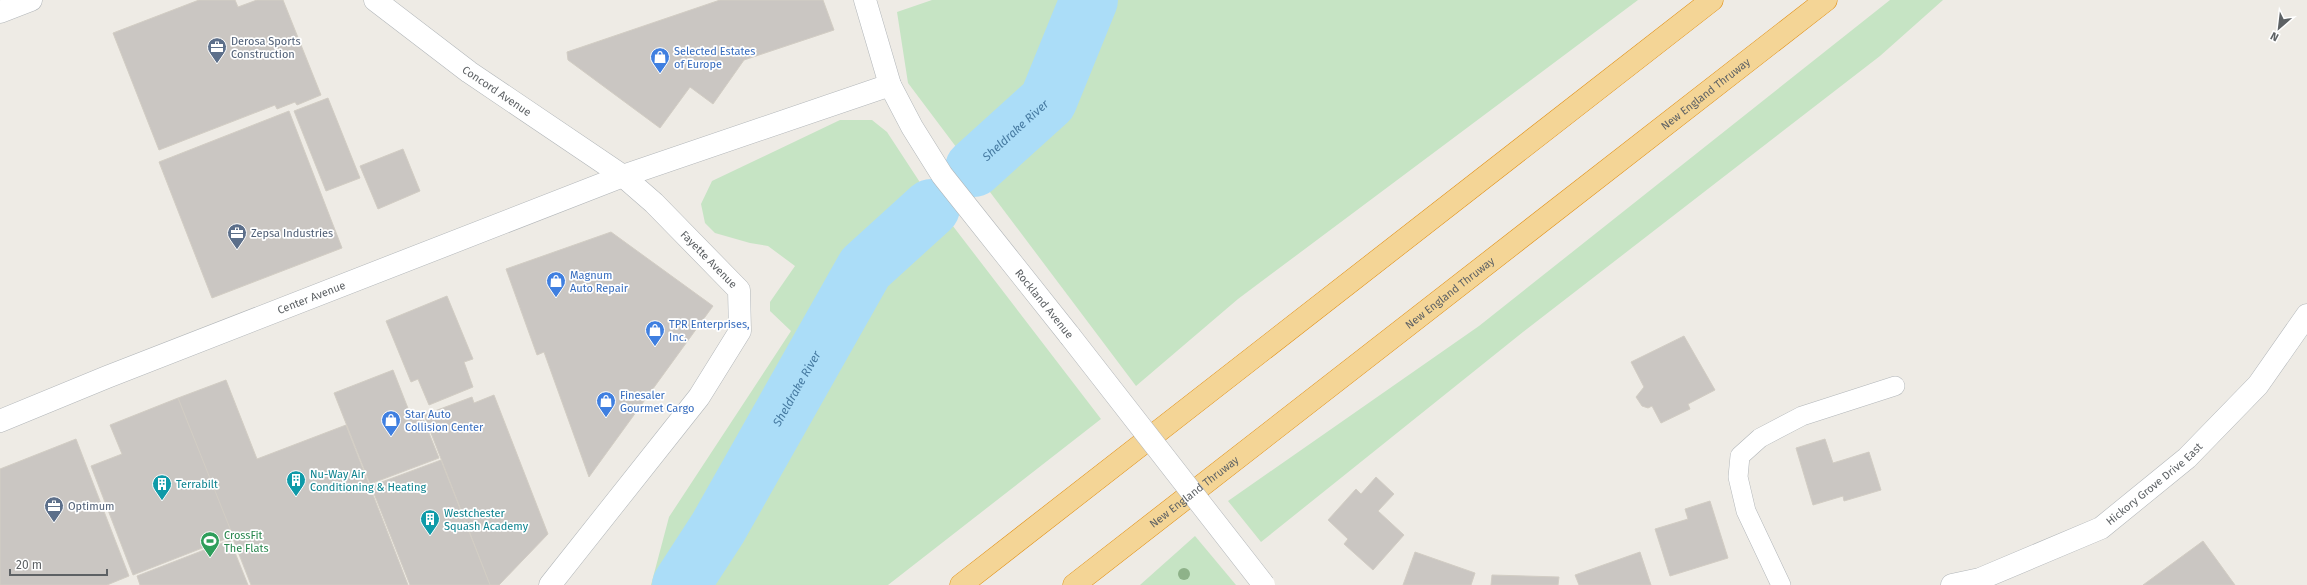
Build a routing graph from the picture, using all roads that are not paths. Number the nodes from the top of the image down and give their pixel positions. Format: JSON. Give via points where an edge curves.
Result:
{"nodes":[{"id":1,"x":31,"y":0,"type":"edge"},
{"id":2,"x":375,"y":0,"type":"edge"},
{"id":3,"x":865,"y":0,"type":"edge"},
{"id":4,"x":1712,"y":0,"type":"edge"},
{"id":5,"x":1826,"y":0,"type":"edge"},
{"id":6,"x":0,"y":12,"type":"edge"},
{"id":7,"x":890,"y":85,"type":"junction"},
{"id":8,"x":623,"y":176,"type":"junction"},
{"id":9,"x":2307,"y":315,"type":"edge"},
{"id":10,"x":1895,"y":386,"type":"dead end"},
{"id":11,"x":0,"y":421,"type":"edge"},
{"id":12,"x":550,"y":585,"type":"edge"},
{"id":13,"x":961,"y":585,"type":"edge"},
{"id":14,"x":1074,"y":585,"type":"edge"},
{"id":15,"x":1264,"y":585,"type":"edge"},
{"id":16,"x":1780,"y":585,"type":"edge"},
{"id":17,"x":1952,"y":585,"type":"edge"}],
"edges":[{"from":1,"to":6,"type":"street"},
{"from":2,"to":8,"type":"street","name":"Concord Avenue","via":[[469,72]]},
{"from":3,"to":7,"type":"street","name":"Rockland Avenue"},
{"from":4,"to":13,"type":"highway"},
{"from":5,"to":14,"type":"highway","name":"New England Thruway"},
{"from":7,"to":8,"type":"street"},
{"from":7,"to":15,"type":"street","name":"Rockland Avenue","bridge":true,"via":[[942,175]]},
{"from":8,"to":11,"type":"street","name":"Center Avenue"},
{"from":8,"to":12,"type":"street","name":"Fayette Avenue","via":[[654,203],[738,290],[740,331],[699,397]]},
{"from":9,"to":17,"type":"street","name":"Hickory Grove Drive East","via":[[2258,385],[2187,458],[2101,528],[1980,579]]},
{"from":10,"to":16,"type":"lane","via":[[1802,416],[1760,438],[1740,456],[1738,477],[1746,511]]}]}
